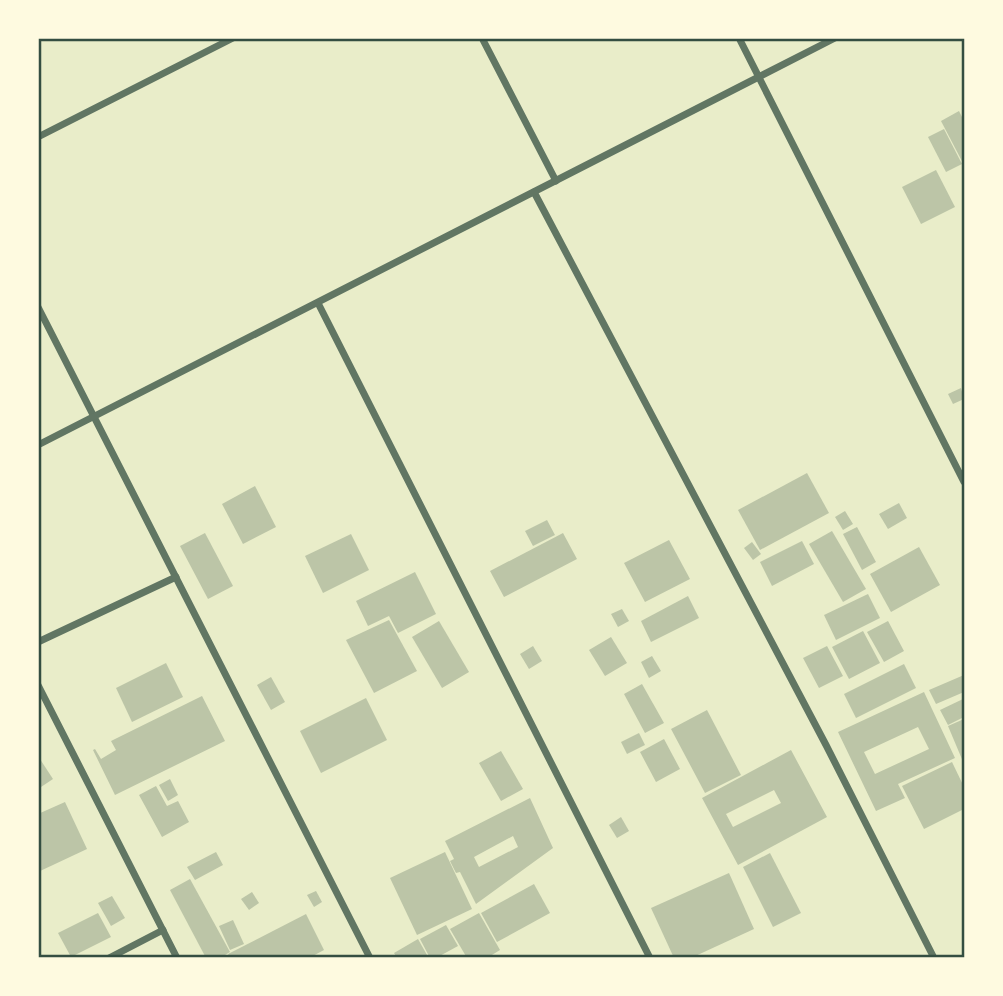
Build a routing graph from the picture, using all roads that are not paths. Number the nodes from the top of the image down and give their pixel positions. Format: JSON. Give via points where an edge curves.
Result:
{"nodes":[{"id":1,"x":233,"y":38,"type":"edge"},
{"id":2,"x":482,"y":38,"type":"edge"},
{"id":3,"x":739,"y":38,"type":"edge"},
{"id":4,"x":835,"y":38,"type":"edge"},
{"id":5,"x":759,"y":78,"type":"junction"},
{"id":6,"x":38,"y":137,"type":"edge"},
{"id":7,"x":556,"y":181,"type":"junction"},
{"id":8,"x":534,"y":192,"type":"junction"},
{"id":9,"x":318,"y":303,"type":"junction"},
{"id":10,"x":38,"y":307,"type":"edge"},
{"id":11,"x":94,"y":417,"type":"junction"},
{"id":12,"x":38,"y":446,"type":"edge"},
{"id":13,"x":964,"y":482,"type":"edge"},
{"id":14,"x":176,"y":577,"type":"junction"},
{"id":15,"x":38,"y":642,"type":"edge"},
{"id":16,"x":38,"y":685,"type":"edge"},
{"id":17,"x":163,"y":930,"type":"junction"},
{"id":18,"x":109,"y":957,"type":"edge"},
{"id":19,"x":177,"y":957,"type":"edge"},
{"id":20,"x":370,"y":957,"type":"edge"},
{"id":21,"x":650,"y":957,"type":"edge"},
{"id":22,"x":934,"y":957,"type":"edge"}],
"edges":[{"from":1,"to":6,"type":"street"},
{"from":2,"to":7,"type":"street"},
{"from":3,"to":5,"type":"street"},
{"from":4,"to":5,"type":"street"},
{"from":5,"to":7,"type":"street"},
{"from":5,"to":13,"type":"street"},
{"from":7,"to":8,"type":"street"},
{"from":8,"to":9,"type":"street"},
{"from":8,"to":22,"type":"street"},
{"from":9,"to":11,"type":"street"},
{"from":9,"to":21,"type":"street"},
{"from":10,"to":11,"type":"street"},
{"from":11,"to":12,"type":"street"},
{"from":11,"to":14,"type":"street"},
{"from":14,"to":15,"type":"street"},
{"from":14,"to":20,"type":"street"},
{"from":16,"to":17,"type":"street"},
{"from":17,"to":18,"type":"street"},
{"from":17,"to":19,"type":"street"}]}
